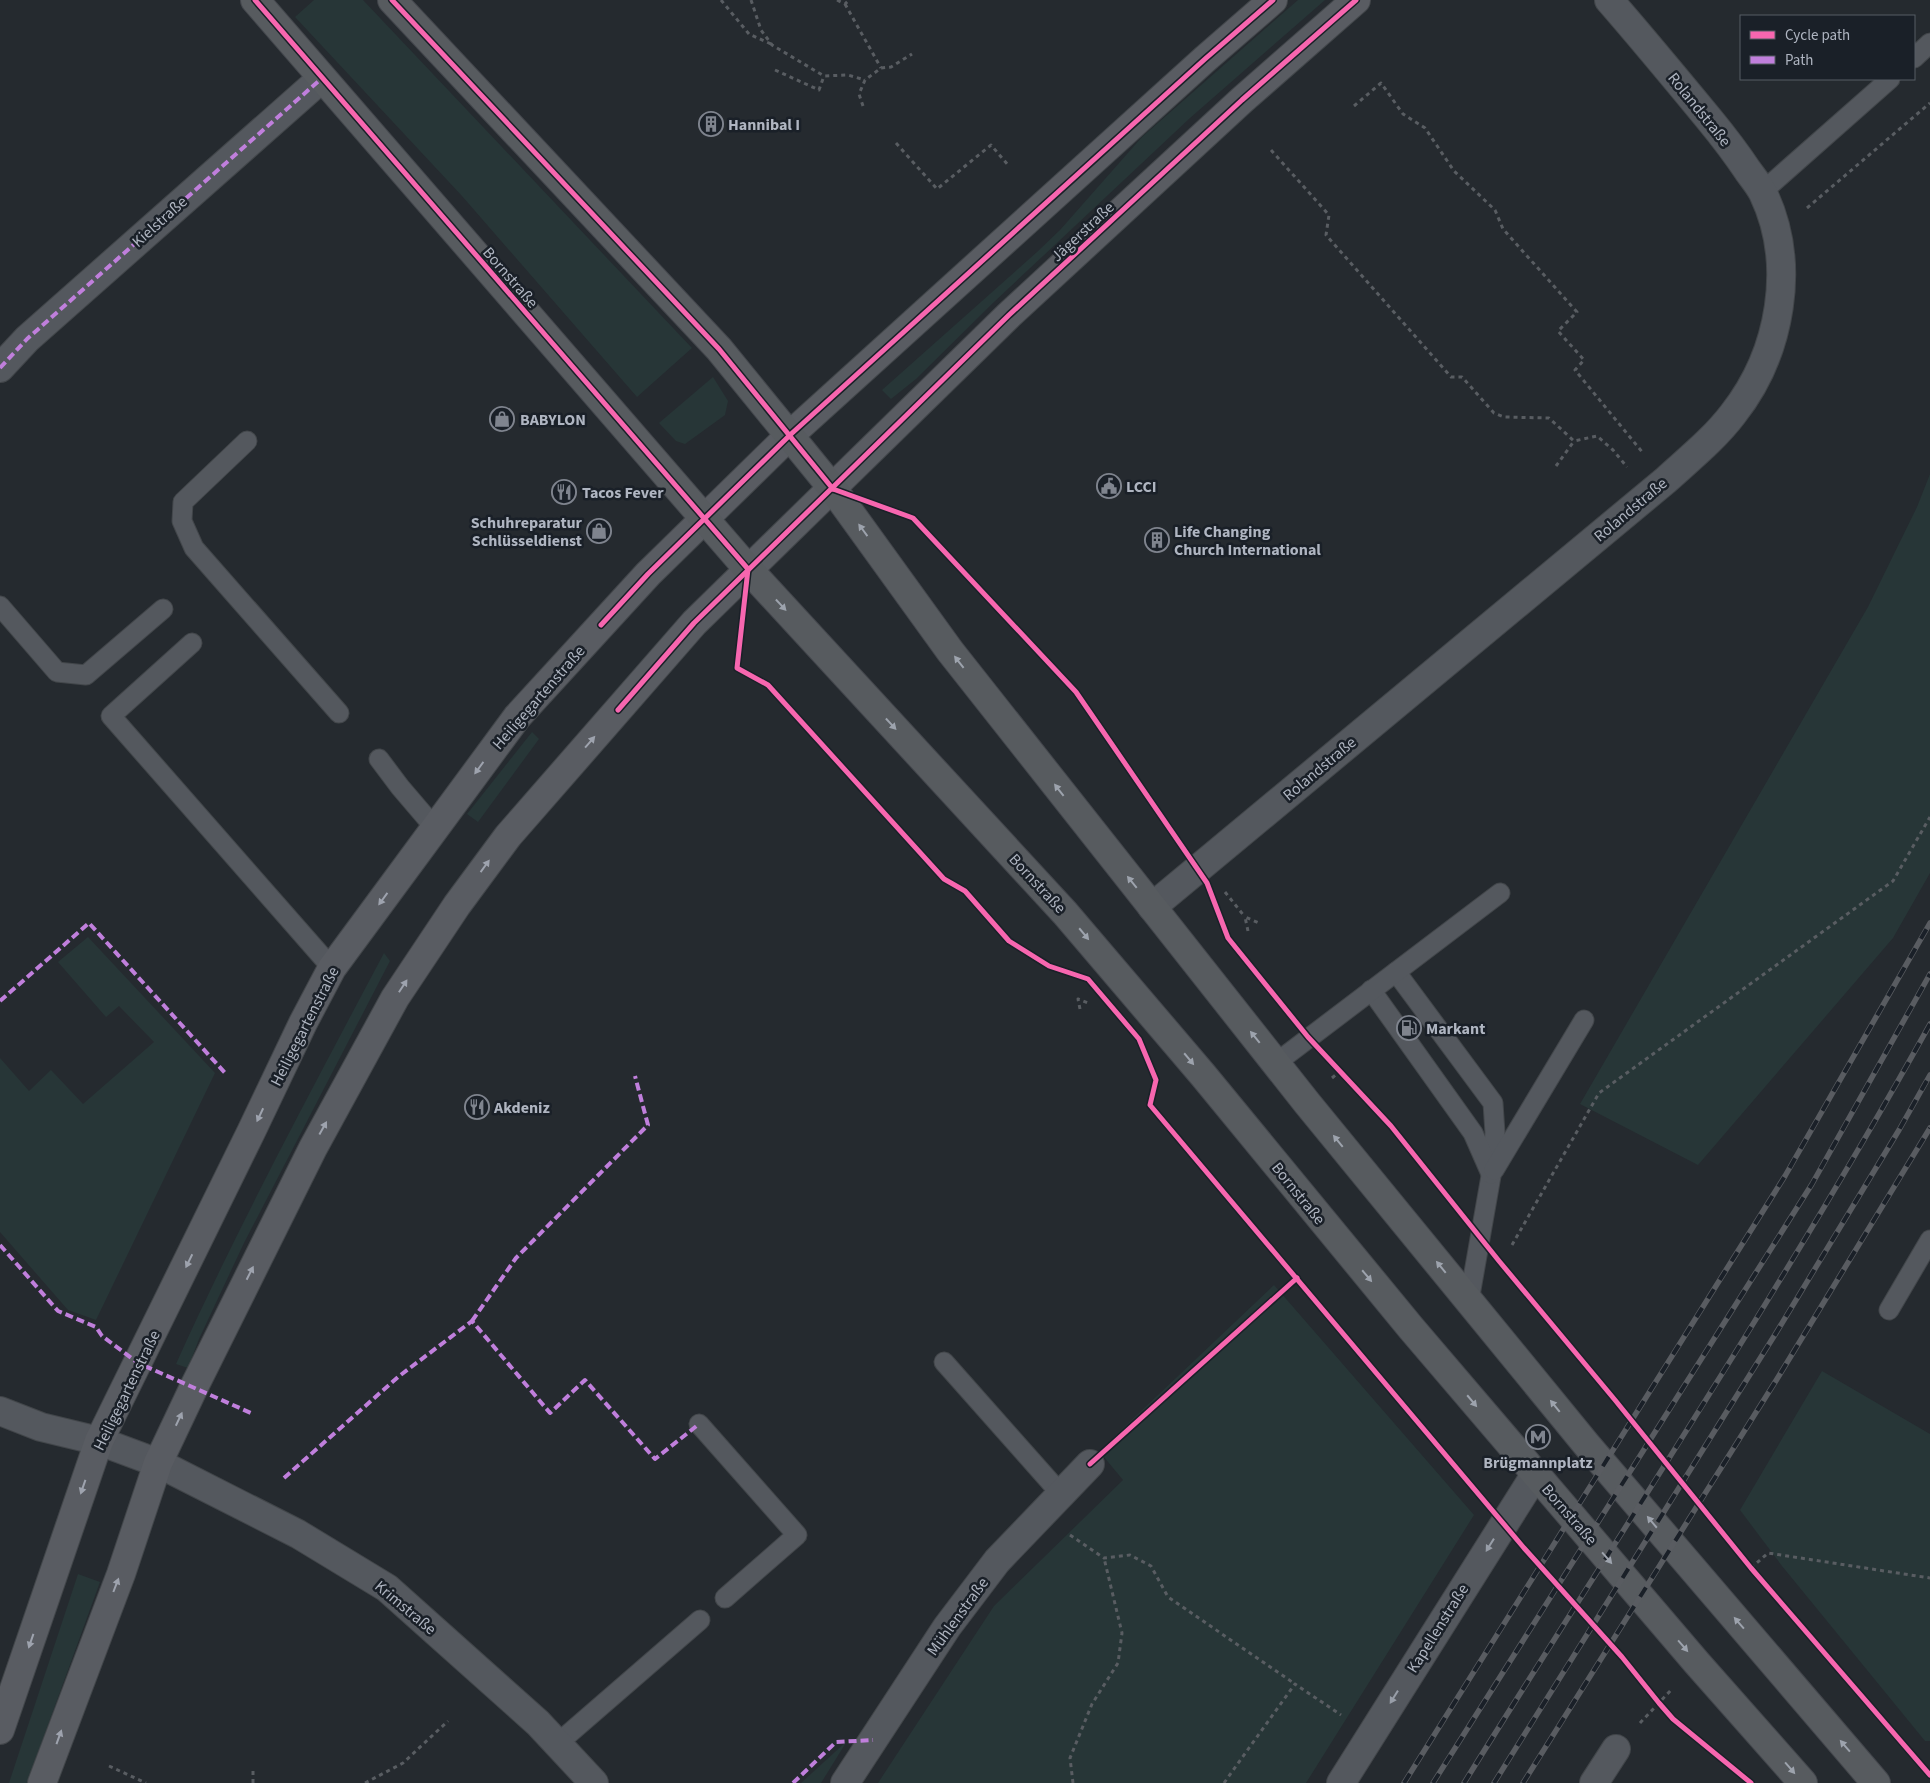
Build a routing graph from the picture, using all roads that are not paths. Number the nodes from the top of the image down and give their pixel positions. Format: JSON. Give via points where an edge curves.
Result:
{"nodes":[{"id":1,"x":255,"y":0,"type":"edge"},
{"id":2,"x":392,"y":0,"type":"edge"},
{"id":3,"x":1273,"y":0,"type":"edge"},
{"id":4,"x":1356,"y":0,"type":"edge"},
{"id":5,"x":1609,"y":0,"type":"edge"},
{"id":6,"x":1930,"y":43,"type":"edge"},
{"id":7,"x":1915,"y":57,"type":"edge"},
{"id":8,"x":322,"y":78,"type":"junction"},
{"id":9,"x":1889,"y":80,"type":"edge"},
{"id":10,"x":1762,"y":192,"type":"junction"},
{"id":11,"x":0,"y":368,"type":"edge"},
{"id":12,"x":790,"y":435,"type":"junction"},
{"id":13,"x":247,"y":441,"type":"dead end"},
{"id":14,"x":833,"y":489,"type":"junction"},
{"id":15,"x":704,"y":520,"type":"junction"},
{"id":16,"x":748,"y":569,"type":"junction"},
{"id":17,"x":0,"y":606,"type":"edge"},
{"id":18,"x":163,"y":609,"type":"dead end"},
{"id":19,"x":192,"y":643,"type":"dead end"},
{"id":20,"x":339,"y":713,"type":"dead end"},
{"id":21,"x":379,"y":760,"type":"dead end"},
{"id":22,"x":435,"y":828,"type":"junction"},
{"id":23,"x":1500,"y":893,"type":"dead end"},
{"id":24,"x":1152,"y":907,"type":"junction"},
{"id":25,"x":332,"y":968,"type":"junction"},
{"id":26,"x":1396,"y":972,"type":"junction"},
{"id":27,"x":1371,"y":990,"type":"junction"},
{"id":28,"x":1584,"y":1020,"type":"dead end"},
{"id":29,"x":1276,"y":1063,"type":"junction"},
{"id":30,"x":1491,"y":1176,"type":"junction"},
{"id":31,"x":1930,"y":1240,"type":"edge"},
{"id":32,"x":1469,"y":1300,"type":"junction"},
{"id":33,"x":1889,"y":1310,"type":"dead end"},
{"id":34,"x":944,"y":1362,"type":"dead end"},
{"id":35,"x":0,"y":1411,"type":"edge"},
{"id":36,"x":700,"y":1424,"type":"dead end"},
{"id":37,"x":99,"y":1441,"type":"junction"},
{"id":38,"x":158,"y":1464,"type":"junction"},
{"id":39,"x":1090,"y":1464,"type":"dead end"},
{"id":40,"x":1535,"y":1475,"type":"junction"},
{"id":41,"x":1061,"y":1494,"type":"junction"},
{"id":42,"x":725,"y":1598,"type":"dead end"},
{"id":43,"x":700,"y":1620,"type":"dead end"},
{"id":44,"x":0,"y":1730,"type":"edge"},
{"id":45,"x":557,"y":1744,"type":"junction"},
{"id":46,"x":1616,"y":1749,"type":"road end"},
{"id":47,"x":42,"y":1783,"type":"edge"},
{"id":48,"x":594,"y":1783,"type":"edge"},
{"id":49,"x":845,"y":1783,"type":"edge"},
{"id":50,"x":1341,"y":1783,"type":"edge"},
{"id":51,"x":1594,"y":1783,"type":"edge"},
{"id":52,"x":1803,"y":1783,"type":"edge"},
{"id":53,"x":1876,"y":1783,"type":"edge"}],
"edges":[{"from":1,"to":8,"type":"main road","name":"Bornstraße"},
{"from":2,"to":12,"type":"main road","via":[[719,350]]},
{"from":3,"to":12,"type":"main road"},
{"from":4,"to":14,"type":"main road","name":"Jägerstraße","via":[[1242,100],[1009,315]]},
{"from":5,"to":10,"type":"street","name":"Rolandstraße","via":[[1729,144]]},
{"from":6,"to":7,"type":"lane"},
{"from":8,"to":11,"type":"street","name":"Kielstraße","via":[[27,338]]},
{"from":8,"to":15,"type":"main road","name":"Bornstraße"},
{"from":9,"to":10,"type":"lane"},
{"from":10,"to":24,"type":"street","name":"Rolandstraße","via":[[1778,237],[1781,278],[1778,312],[1771,344],[1754,384],[1733,414],[1706,445],[1658,487]]},
{"from":12,"to":14,"type":"main road"},
{"from":12,"to":15,"type":"main road","name":"Heiligegartenstraße"},
{"from":13,"to":20,"type":"lane","via":[[183,502],[182,521],[194,548]]},
{"from":14,"to":16,"type":"main road"},
{"from":24,"to":14,"type":"main road","one_way":true,"via":[[950,651]]},
{"from":15,"to":16,"type":"main road","name":"Bornstraße"},
{"from":15,"to":22,"type":"main road","name":"Heiligegartenstraße","one_way":true,"via":[[648,574],[517,717]]},
{"from":38,"to":16,"type":"main road","one_way":true,"via":[[313,1148],[395,998],[425,952],[508,836],[694,624]]},
{"from":16,"to":40,"type":"main road","name":"Bornstraße","one_way":true,"via":[[1066,913]]},
{"from":17,"to":18,"type":"lane","via":[[56,672],[86,675]]},
{"from":19,"to":25,"type":"lane","via":[[110,716]]},
{"from":21,"to":22,"type":"lane"},
{"from":22,"to":25,"type":"main road","name":"Heiligegartenstraße","one_way":true},
{"from":23,"to":26,"type":"lane"},
{"from":29,"to":24,"type":"main road","one_way":true},
{"from":25,"to":37,"type":"main road","name":"Heiligegartenstraße","one_way":true},
{"from":26,"to":27,"type":"lane"},
{"from":26,"to":30,"type":"lane","via":[[1493,1103],[1496,1133]]},
{"from":27,"to":29,"type":"lane"},
{"from":27,"to":30,"type":"lane","via":[[1473,1133]]},
{"from":28,"to":30,"type":"lane"},
{"from":32,"to":29,"type":"main road","one_way":true},
{"from":30,"to":32,"type":"lane"},
{"from":31,"to":33,"type":"lane"},
{"from":53,"to":32,"type":"main road","one_way":true,"via":[[1592,1451]]},
{"from":34,"to":41,"type":"lane"},
{"from":35,"to":37,"type":"street","name":"Krimstraße"},
{"from":36,"to":42,"type":"lane","via":[[797,1535]]},
{"from":37,"to":38,"type":"street","name":"Krimstraße"},
{"from":37,"to":44,"type":"main road","name":"Heiligegartenstraße","one_way":true},
{"from":38,"to":45,"type":"street","name":"Krimstraße","via":[[298,1534],[387,1588],[538,1723]]},
{"from":47,"to":38,"type":"main road","one_way":true},
{"from":39,"to":41,"type":"street","name":"Mühlenstraße"},
{"from":40,"to":50,"type":"street","name":"Kapellenstraße","one_way":true},
{"from":40,"to":52,"type":"main road","name":"Bornstraße","one_way":true},
{"from":41,"to":49,"type":"street","name":"Mühlenstraße","via":[[997,1561],[947,1627]]},
{"from":43,"to":45,"type":"lane"},
{"from":45,"to":48,"type":"street","name":"Krimstraße"},
{"from":46,"to":51,"type":"street"}]}
